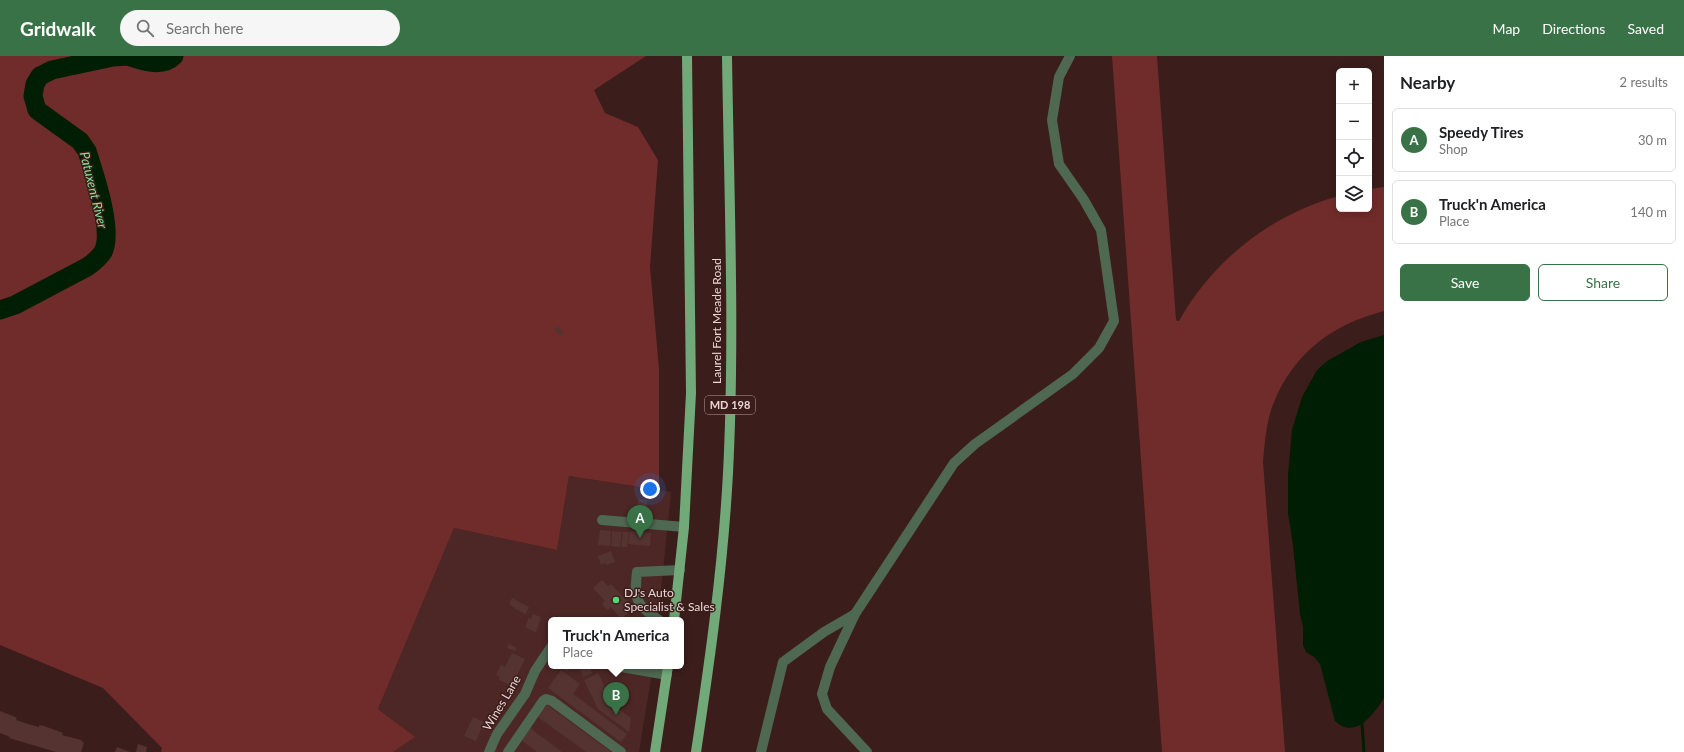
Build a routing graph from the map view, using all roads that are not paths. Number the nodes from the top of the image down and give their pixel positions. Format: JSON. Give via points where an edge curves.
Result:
{"nodes":[{"id":1,"x":687,"y":56,"type":"edge"},
{"id":2,"x":728,"y":56,"type":"edge"},
{"id":3,"x":1070,"y":56,"type":"edge"},
{"id":4,"x":602,"y":520,"type":"dead end"},
{"id":5,"x":684,"y":527,"type":"junction"},
{"id":6,"x":680,"y":570,"type":"junction"},
{"id":7,"x":855,"y":614,"type":"junction"},
{"id":8,"x":654,"y":617,"type":"edge"},
{"id":9,"x":674,"y":617,"type":"edge"},
{"id":10,"x":548,"y":652,"type":"edge"},
{"id":11,"x":655,"y":669,"type":"edge"},
{"id":12,"x":668,"y":670,"type":"edge"},
{"id":13,"x":489,"y":752,"type":"edge"},
{"id":14,"x":508,"y":752,"type":"edge"},
{"id":15,"x":621,"y":752,"type":"edge"},
{"id":16,"x":655,"y":752,"type":"edge"},
{"id":17,"x":696,"y":752,"type":"edge"},
{"id":18,"x":761,"y":752,"type":"edge"},
{"id":19,"x":867,"y":752,"type":"edge"}],
"edges":[{"from":1,"to":5,"type":"main road","number":"MD 198","via":[[691,393]]},
{"from":2,"to":17,"type":"main road","name":"Laurel Fort Meade Road","number":"MD 198","via":[[728,474],[711,648]]},
{"from":3,"to":7,"type":"street","via":[[1059,77],[1052,120],[1059,164],[1101,230],[1114,321],[1099,348],[1073,374],[975,444],[954,463]]},
{"from":4,"to":5,"type":"street"},
{"from":5,"to":6,"type":"main road","number":"MD 198"},
{"from":6,"to":8,"type":"street","via":[[637,572],[635,593],[644,610]]},
{"from":6,"to":9,"type":"main road","number":"MD 198"},
{"from":7,"to":18,"type":"street","via":[[824,632],[783,662]]},
{"from":7,"to":19,"type":"street","via":[[830,667],[822,694],[826,709]]},
{"from":10,"to":13,"type":"street","name":"Wines Lane","via":[[535,671],[517,708],[497,734]]},
{"from":11,"to":12,"type":"street"},
{"from":12,"to":16,"type":"main road"},
{"from":14,"to":15,"type":"street","via":[[546,699]]}]}
